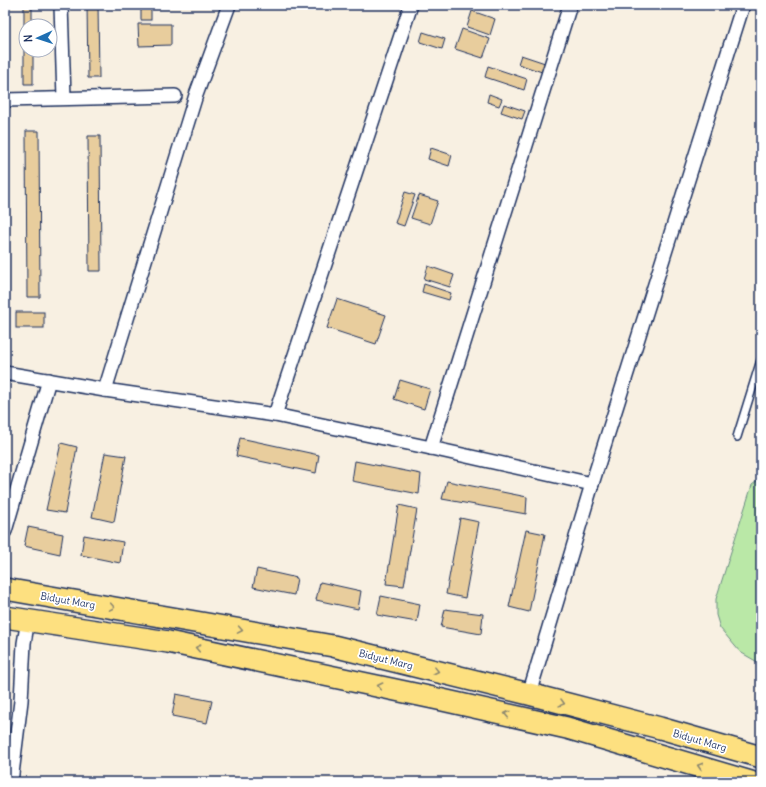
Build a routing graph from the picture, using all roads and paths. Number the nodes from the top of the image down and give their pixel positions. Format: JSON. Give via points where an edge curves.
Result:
{"nodes":[{"id":1,"x":61,"y":5,"type":"edge"},
{"id":2,"x":229,"y":5,"type":"edge"},
{"id":3,"x":411,"y":5,"type":"edge"},
{"id":4,"x":570,"y":5,"type":"edge"},
{"id":5,"x":743,"y":5,"type":"edge"},
{"id":6,"x":175,"y":96,"type":"dead end"},
{"id":7,"x":64,"y":98,"type":"junction"},
{"id":8,"x":5,"y":100,"type":"edge"},
{"id":9,"x":761,"y":360,"type":"edge"},
{"id":10,"x":5,"y":373,"type":"edge"},
{"id":11,"x":48,"y":380,"type":"junction"},
{"id":12,"x":105,"y":390,"type":"junction"},
{"id":13,"x":275,"y":415,"type":"junction"},
{"id":14,"x":737,"y":437,"type":"dead end"},
{"id":15,"x":432,"y":448,"type":"junction"},
{"id":16,"x":592,"y":484,"type":"junction"},
{"id":17,"x":5,"y":531,"type":"edge"},
{"id":18,"x":5,"y":589,"type":"edge"},
{"id":19,"x":5,"y":617,"type":"edge"},
{"id":20,"x":28,"y":620,"type":"junction"},
{"id":21,"x":333,"y":646,"type":"junction"},
{"id":22,"x":326,"y":675,"type":"junction"},
{"id":23,"x":529,"y":694,"type":"junction"},
{"id":24,"x":761,"y":757,"type":"edge"},
{"id":25,"x":11,"y":782,"type":"edge"},
{"id":26,"x":751,"y":782,"type":"edge"}],
"edges":[{"from":1,"to":7,"type":"street"},
{"from":2,"to":12,"type":"street","via":[[196,95]]},
{"from":3,"to":13,"type":"street"},
{"from":4,"to":15,"type":"street"},
{"from":5,"to":16,"type":"street"},
{"from":6,"to":7,"type":"street"},
{"from":7,"to":8,"type":"street"},
{"from":9,"to":14,"type":"lane"},
{"from":10,"to":11,"type":"street"},
{"from":11,"to":12,"type":"street"},
{"from":11,"to":17,"type":"street"},
{"from":12,"to":13,"type":"street"},
{"from":13,"to":15,"type":"street"},
{"from":15,"to":16,"type":"street"},
{"from":16,"to":23,"type":"street"},
{"from":18,"to":21,"type":"main road","name":"Bidyut Marg","one_way":true},
{"from":19,"to":20,"type":"main road"},
{"from":22,"to":20,"type":"main road","one_way":true,"via":[[168,642]]},
{"from":20,"to":25,"type":"street"},
{"from":21,"to":22,"type":"main road"},
{"from":21,"to":23,"type":"main road","name":"Bidyut Marg","one_way":true},
{"from":26,"to":22,"type":"main road","one_way":true,"via":[[567,728]]},
{"from":23,"to":24,"type":"main road","name":"Bidyut Marg","one_way":true}]}
